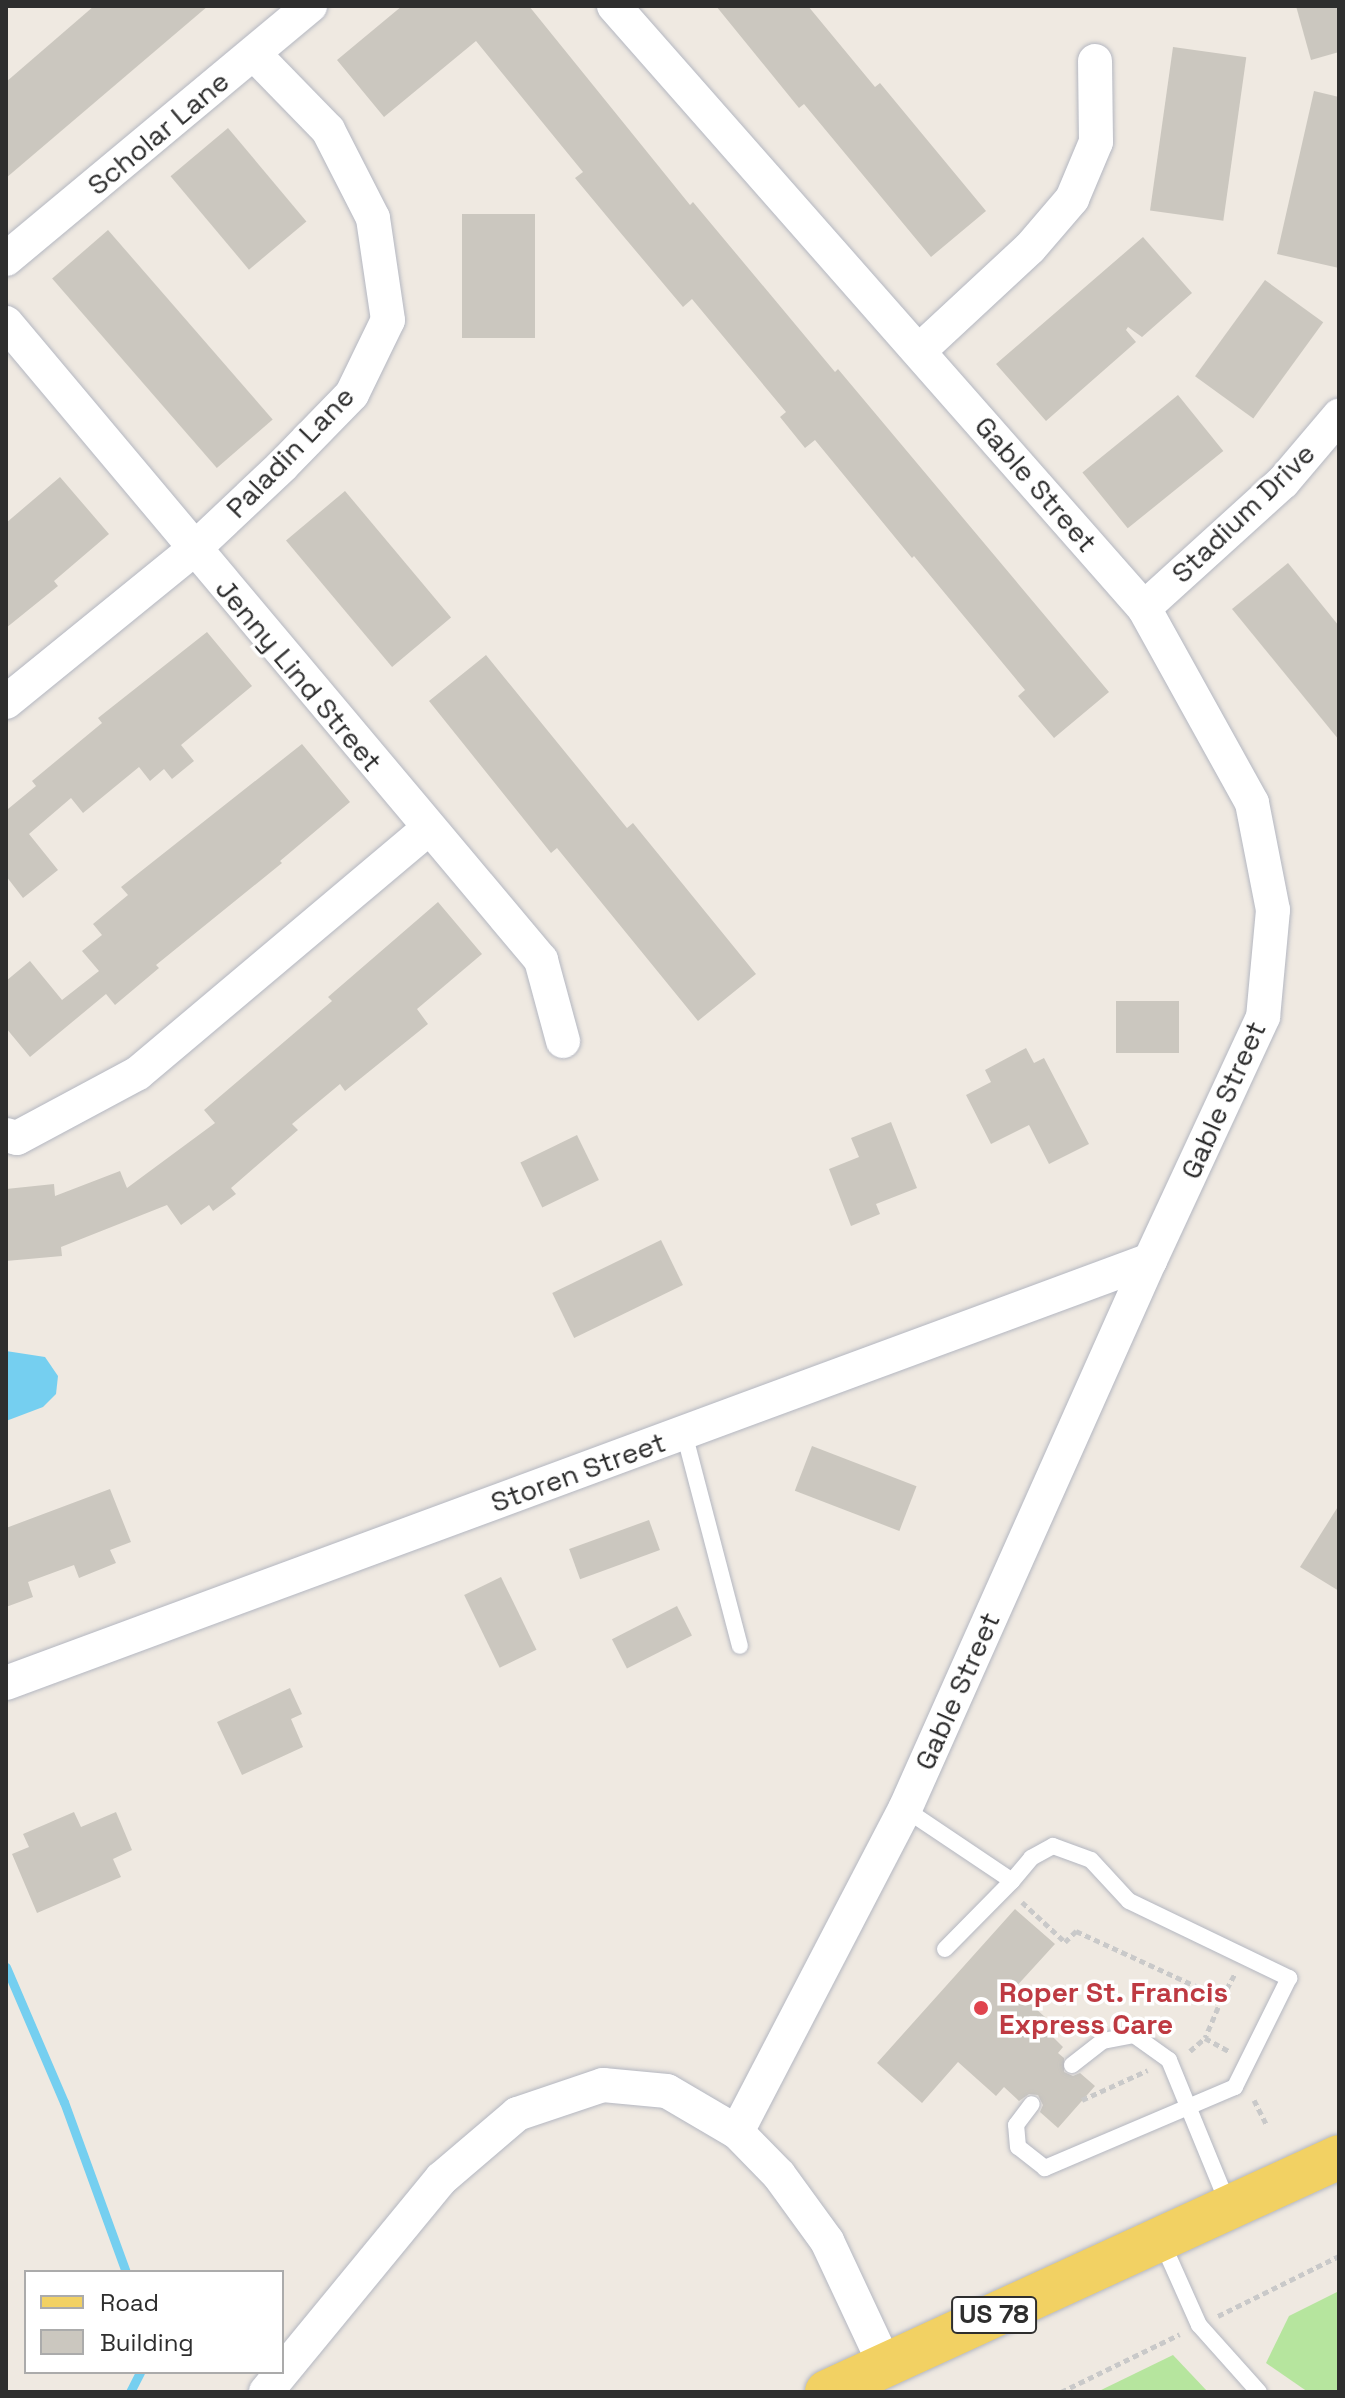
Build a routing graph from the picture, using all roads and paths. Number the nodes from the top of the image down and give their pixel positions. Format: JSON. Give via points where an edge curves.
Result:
{"nodes":[{"id":1,"x":310,"y":6,"type":"edge"},
{"id":2,"x":614,"y":6,"type":"edge"},
{"id":3,"x":254,"y":54,"type":"junction"},
{"id":4,"x":1095,"y":61,"type":"dead end"},
{"id":5,"x":6,"y":259,"type":"edge"},
{"id":6,"x":6,"y":323,"type":"edge"},
{"id":7,"x":919,"y":351,"type":"junction"},
{"id":8,"x":1339,"y":416,"type":"edge"},
{"id":9,"x":194,"y":549,"type":"junction"},
{"id":10,"x":1144,"y":608,"type":"junction"},
{"id":11,"x":6,"y":702,"type":"edge"},
{"id":12,"x":428,"y":829,"type":"junction"},
{"id":13,"x":563,"y":1041,"type":"dead end"},
{"id":14,"x":6,"y":1135,"type":"edge"},
{"id":15,"x":1150,"y":1260,"type":"junction"},
{"id":16,"x":684,"y":1433,"type":"junction"},
{"id":17,"x":740,"y":1646,"type":"dead end"},
{"id":18,"x":6,"y":1683,"type":"edge"},
{"id":19,"x":905,"y":1809,"type":"junction"},
{"id":20,"x":1009,"y":1884,"type":"junction"},
{"id":21,"x":945,"y":1949,"type":"dead end"},
{"id":22,"x":1205,"y":2038,"type":"dead end"},
{"id":23,"x":1072,"y":2065,"type":"dead end"},
{"id":24,"x":1032,"y":2104,"type":"dead end"},
{"id":25,"x":1188,"y":2107,"type":"junction"},
{"id":26,"x":737,"y":2132,"type":"junction"},
{"id":27,"x":1339,"y":2157,"type":"edge"},
{"id":28,"x":1230,"y":2207,"type":"junction"},
{"id":29,"x":1161,"y":2239,"type":"junction"},
{"id":30,"x":885,"y":2365,"type":"junction"},
{"id":31,"x":284,"y":2370,"type":"edge"},
{"id":32,"x":281,"y":2374,"type":"edge"},
{"id":33,"x":266,"y":2392,"type":"edge"},
{"id":34,"x":827,"y":2392,"type":"edge"},
{"id":35,"x":1259,"y":2392,"type":"edge"}],
"edges":[{"from":1,"to":3,"type":"street","name":"Scholar Lane"},
{"from":2,"to":7,"type":"street","name":"Gable Street"},
{"from":3,"to":5,"type":"street","name":"Scholar Lane"},
{"from":3,"to":9,"type":"street","name":"Paladin Lane","via":[[328,130],[373,218],[388,320],[352,394]]},
{"from":4,"to":7,"type":"street","via":[[1096,142],[1072,199],[1030,248]]},
{"from":6,"to":9,"type":"street","name":"Jenny Lind Street"},
{"from":7,"to":10,"type":"street","name":"Gable Street"},
{"from":8,"to":10,"type":"street","name":"Stadium Drive","via":[[1283,482]]},
{"from":9,"to":11,"type":"street","name":"Paladin Lane"},
{"from":9,"to":12,"type":"street","name":"Jenny Lind Street"},
{"from":10,"to":15,"type":"street","name":"Gable Street","via":[[1252,803],[1273,910],[1263,1017]]},
{"from":12,"to":13,"type":"street","name":"Jenny Lind Street","via":[[541,960]]},
{"from":12,"to":14,"type":"street","via":[[138,1073],[17,1138]]},
{"from":15,"to":16,"type":"street","name":"Storen Street"},
{"from":15,"to":19,"type":"street","name":"Gable Street"},
{"from":16,"to":17,"type":"lane"},
{"from":16,"to":18,"type":"street","name":"Storen Street"},
{"from":19,"to":20,"type":"lane"},
{"from":19,"to":26,"type":"street","name":"Gable Street"},
{"from":20,"to":21,"type":"lane"},
{"from":20,"to":22,"type":"path","via":[[1065,1942],[1076,1931],[1222,1998]]},
{"from":20,"to":25,"type":"lane","via":[[1031,1858],[1053,1846],[1091,1860],[1129,1901],[1289,1978],[1235,2087]]},
{"from":23,"to":25,"type":"lane","via":[[1103,2041],[1134,2035],[1169,2060]]},
{"from":24,"to":25,"type":"lane","via":[[1016,2125],[1018,2147],[1045,2168]]},
{"from":25,"to":28,"type":"lane"},
{"from":26,"to":30,"type":"street","via":[[779,2175],[827,2241]]},
{"from":26,"to":31,"type":"street","via":[[667,2091],[603,2085],[517,2114],[441,2179]]},
{"from":27,"to":28,"type":"main road","number":"US 78"},
{"from":28,"to":29,"type":"main road","number":"US 78"},
{"from":29,"to":30,"type":"main road","number":"US 78"},
{"from":29,"to":35,"type":"lane","via":[[1199,2325]]},
{"from":30,"to":34,"type":"main road","number":"US 78"},
{"from":32,"to":33,"type":"street"}]}
